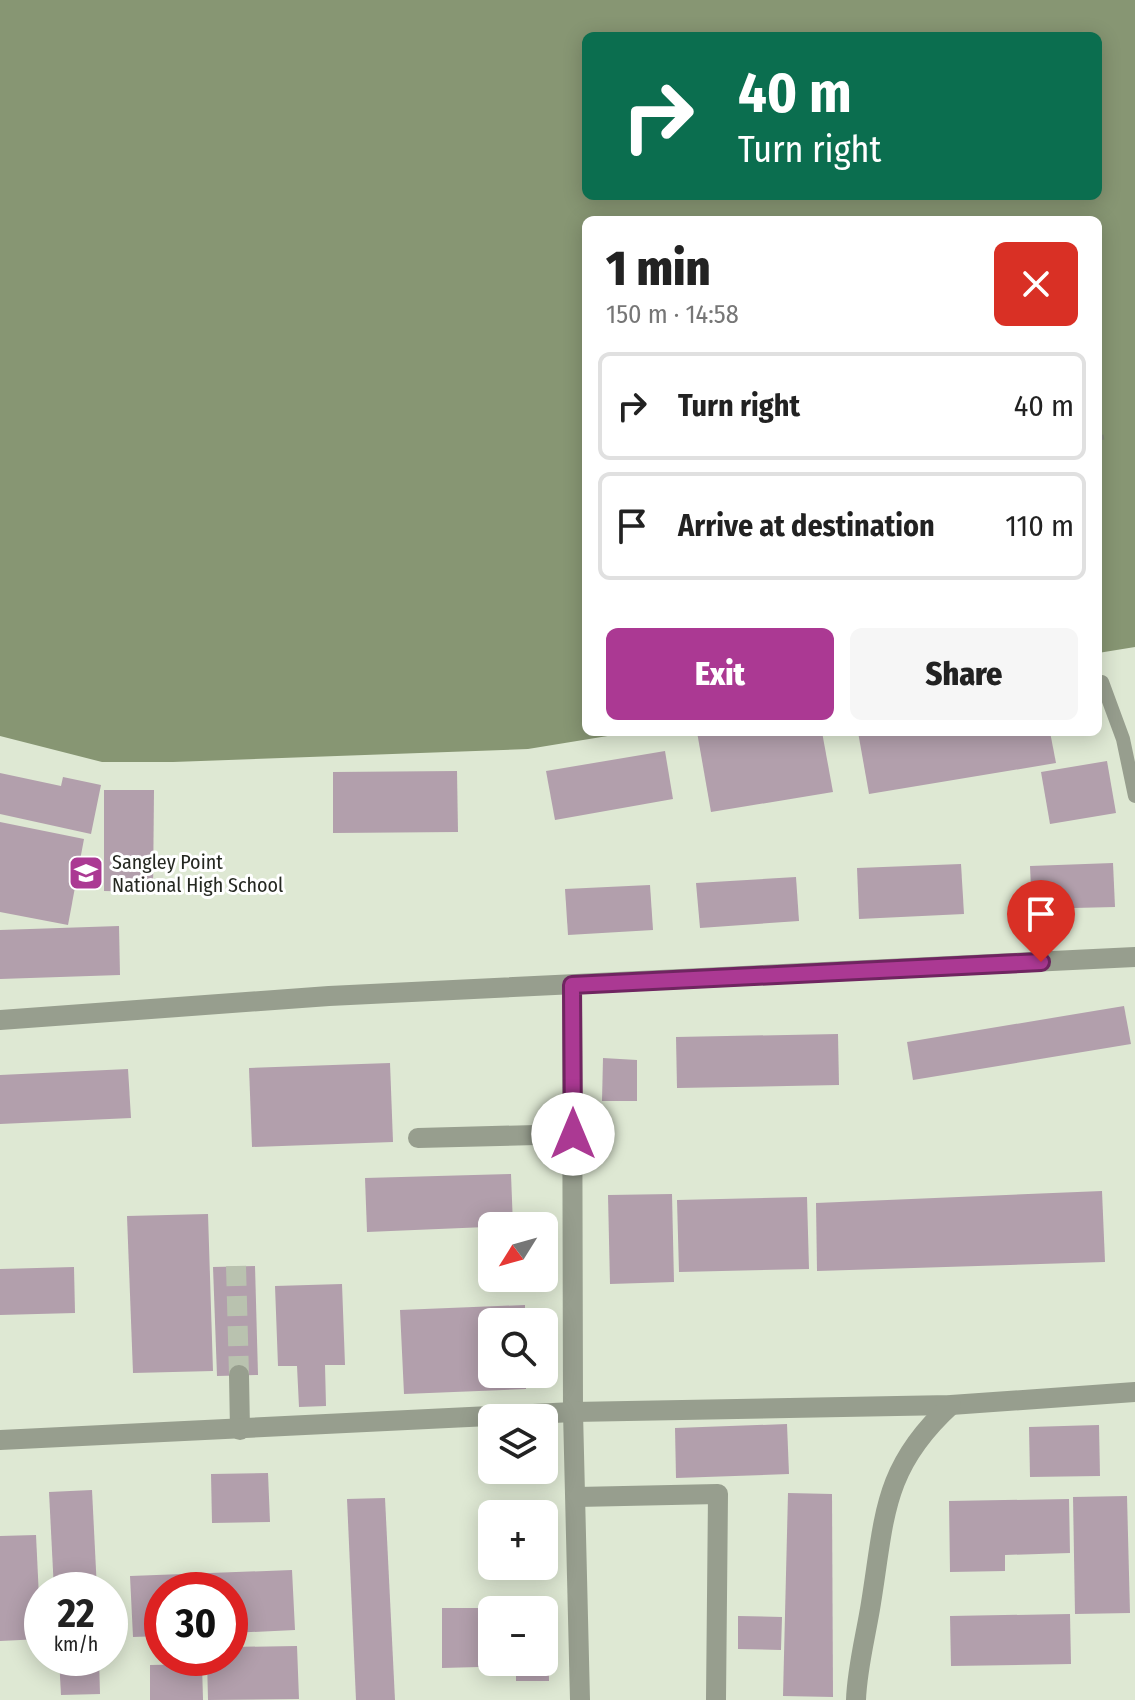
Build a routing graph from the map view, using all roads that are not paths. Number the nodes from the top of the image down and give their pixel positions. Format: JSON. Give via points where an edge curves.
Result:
{"nodes":[{"id":1,"x":1102,"y":682,"type":"dead end"},
{"id":2,"x":1135,"y":796,"type":"edge"},
{"id":3,"x":1135,"y":957,"type":"edge"},
{"id":4,"x":572,"y":985,"type":"junction"},
{"id":5,"x":0,"y":1020,"type":"edge"},
{"id":6,"x":573,"y":1134,"type":"junction"},
{"id":7,"x":418,"y":1138,"type":"dead end"},
{"id":8,"x":239,"y":1375,"type":"tunnel mouth"},
{"id":9,"x":1135,"y":1392,"type":"edge"},
{"id":10,"x":951,"y":1405,"type":"junction"},
{"id":11,"x":573,"y":1412,"type":"junction"},
{"id":12,"x":240,"y":1430,"type":"junction"},
{"id":13,"x":0,"y":1440,"type":"edge"},
{"id":14,"x":577,"y":1497,"type":"junction"},
{"id":15,"x":580,"y":1700,"type":"edge"},
{"id":16,"x":716,"y":1700,"type":"edge"},
{"id":17,"x":856,"y":1700,"type":"edge"}],
"edges":[{"from":1,"to":2,"type":"lane","via":[[1123,739]]},
{"from":3,"to":4,"type":"street"},
{"from":4,"to":5,"type":"street"},
{"from":4,"to":6,"type":"street"},
{"from":6,"to":7,"type":"street"},
{"from":6,"to":11,"type":"street"},
{"from":8,"to":12,"type":"street"},
{"from":9,"to":10,"type":"street"},
{"from":10,"to":11,"type":"street"},
{"from":10,"to":17,"type":"street","via":[[925,1428],[902,1463],[881,1521]]},
{"from":11,"to":12,"type":"street"},
{"from":11,"to":14,"type":"street"},
{"from":12,"to":13,"type":"street"},
{"from":14,"to":15,"type":"street"},
{"from":14,"to":16,"type":"street","via":[[718,1494]]}]}
